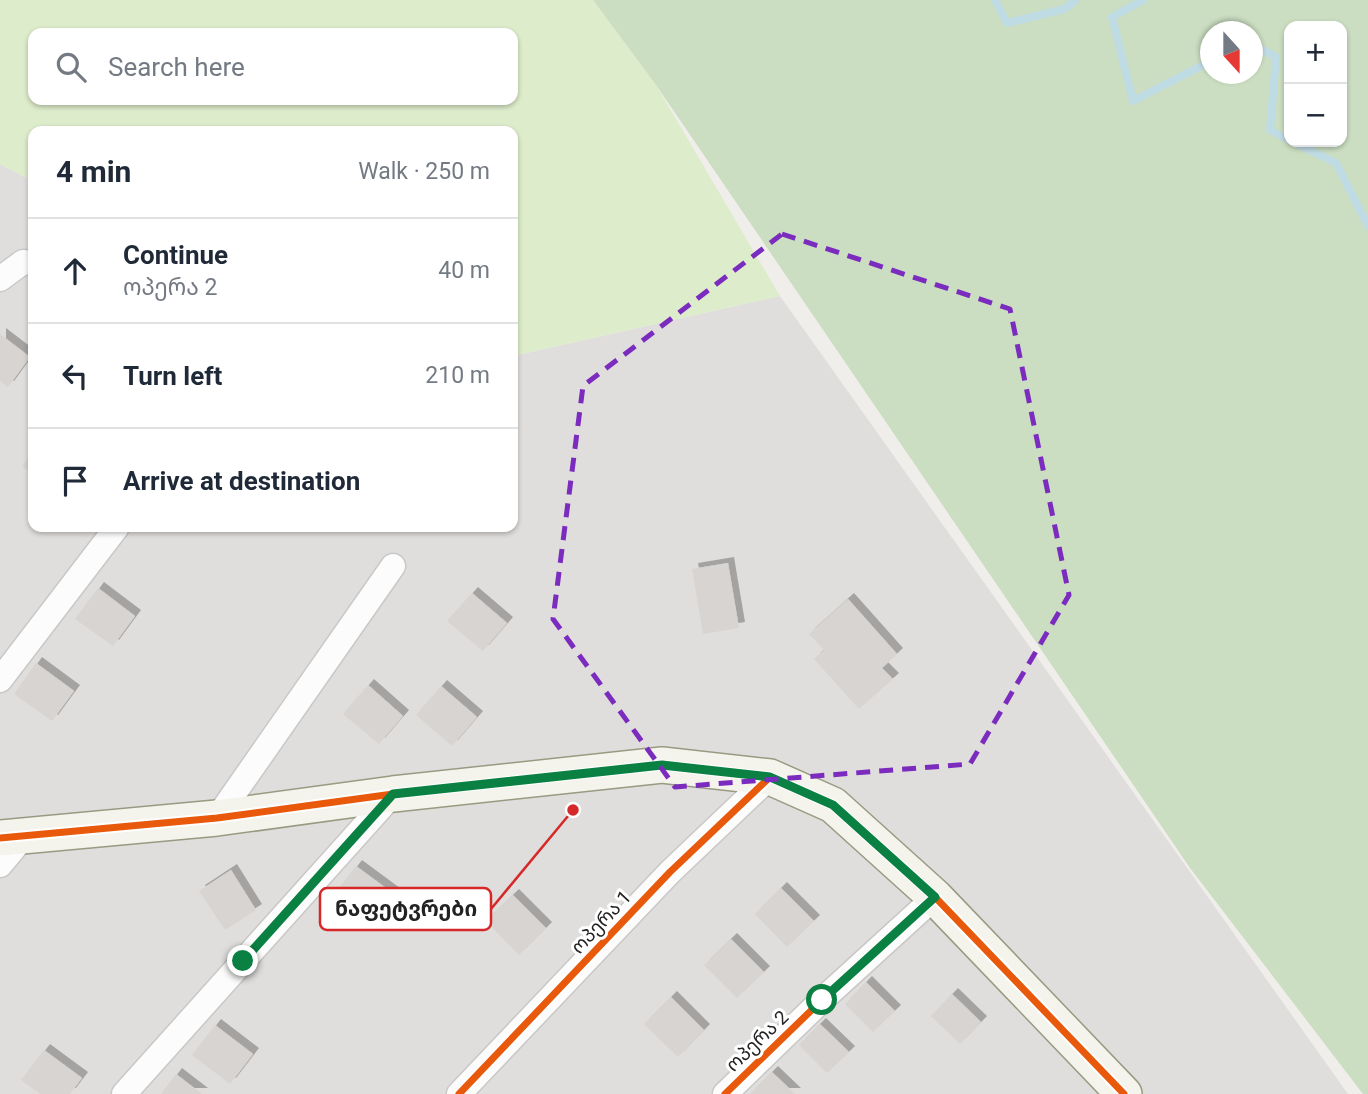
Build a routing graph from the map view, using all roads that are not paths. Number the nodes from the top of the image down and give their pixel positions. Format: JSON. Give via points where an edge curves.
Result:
{"nodes":[{"id":1,"x":28,"y":262,"type":"edge"},
{"id":2,"x":0,"y":279,"type":"edge"},
{"id":3,"x":113,"y":532,"type":"edge"},
{"id":4,"x":393,"y":566,"type":"dead end"},
{"id":5,"x":0,"y":680,"type":"edge"},
{"id":6,"x":770,"y":777,"type":"junction"},
{"id":7,"x":393,"y":794,"type":"junction"},
{"id":8,"x":217,"y":818,"type":"junction"},
{"id":9,"x":13,"y":836,"type":"edge"},
{"id":10,"x":0,"y":865,"type":"edge"},
{"id":11,"x":935,"y":897,"type":"junction"},
{"id":12,"x":124,"y":1094,"type":"edge"},
{"id":13,"x":460,"y":1094,"type":"edge"},
{"id":14,"x":725,"y":1094,"type":"edge"},
{"id":15,"x":1124,"y":1094,"type":"edge"}],
"edges":[{"from":1,"to":2,"type":"street"},
{"from":3,"to":5,"type":"street"},
{"from":4,"to":8,"type":"street"},
{"from":6,"to":7,"type":"street","via":[[662,765]]},
{"from":6,"to":11,"type":"street","via":[[833,805]]},
{"from":6,"to":13,"type":"street","name":"ოპერა 1","via":[[670,872]]},
{"from":7,"to":8,"type":"street"},
{"from":7,"to":12,"type":"street"},
{"from":8,"to":9,"type":"street"},
{"from":9,"to":10,"type":"street"},
{"from":11,"to":14,"type":"street","name":"ოპერა 2"},
{"from":11,"to":15,"type":"street"}]}
